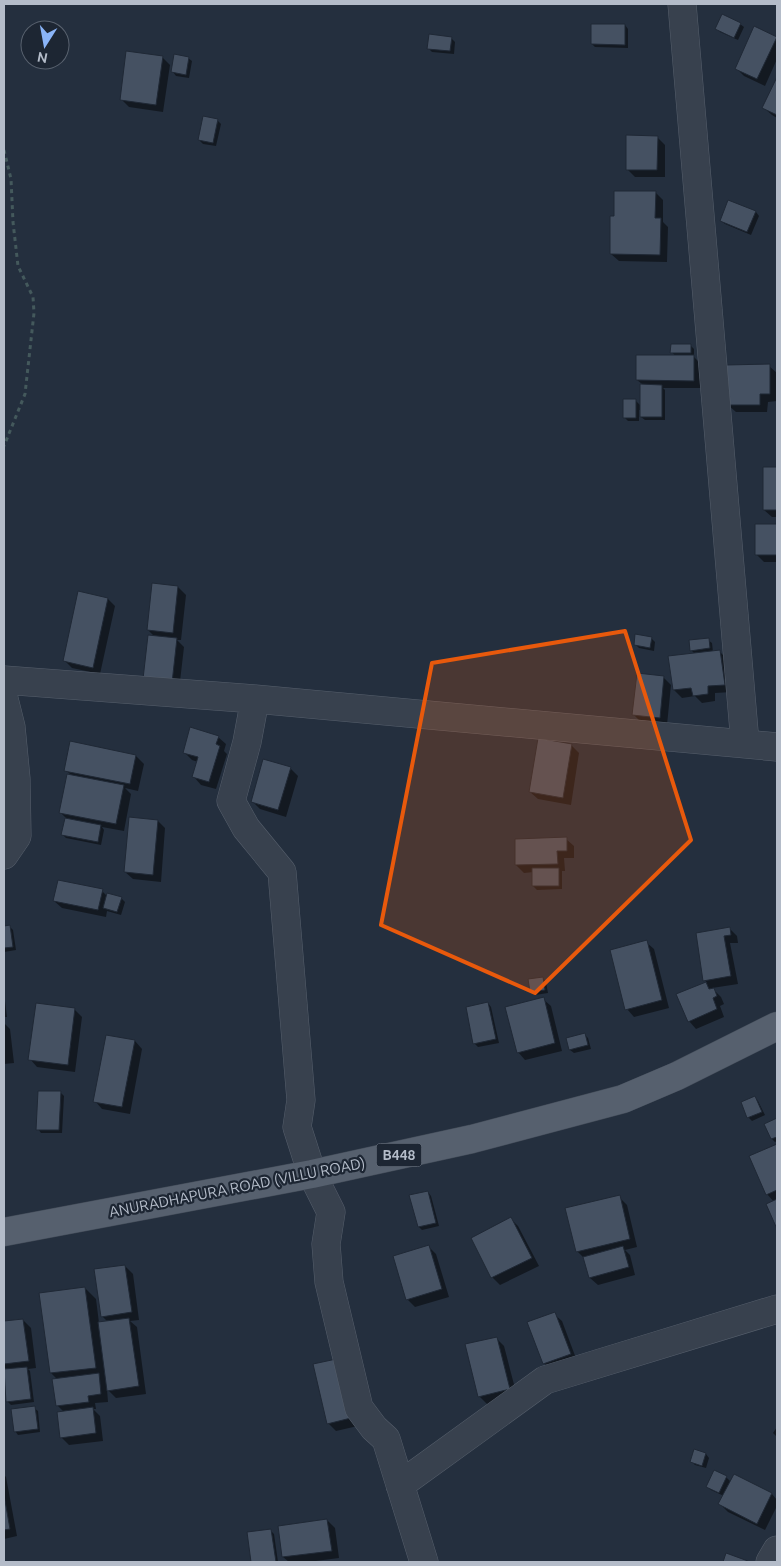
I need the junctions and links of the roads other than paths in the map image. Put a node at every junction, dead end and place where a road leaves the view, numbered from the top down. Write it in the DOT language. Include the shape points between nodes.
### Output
graph roads {
  1 [pos="682,4"];
  2 [pos="4,680"];
  3 [pos="4,699"];
  4 [pos="255,699"];
  5 [pos="745,743"];
  6 [pos="777,747"];
  7 [pos="4,855"];
  8 [pos="777,1026"];
  9 [pos="312,1174"];
  10 [pos="4,1232"];
  11 [pos="777,1309"];
  12 [pos="400,1485"];
  13 [pos="777,1550"];
  14 [pos="424,1562"];
  15 [pos="770,1562"];
  1 -- 5 [label="street"];
  2 -- 4 [label="street"];
  3 -- 7 [label="street" via="11,728 16,779 17,836"];
  4 -- 5 [label="street"];
  4 -- 9 [label="street" via="231,800 246,828 282,872 302,1100 297,1127"];
  5 -- 6 [label="street"];
  8 -- 9 [label="main road, ANURADHAPURA ROAD (VILLU ROAD) / B448" via="624,1099 472,1140"];
  9 -- 10 [label="main road, ANURADHAPURA ROAD (VILLU ROAD) / B448"];
  9 -- 12 [label="street" via="331,1212 326,1244 329,1282 359,1408 386,1439"];
  11 -- 12 [label="street" via="545,1380"];
  12 -- 14 [label="street"];
  13 -- 15 [label="street"];
}
